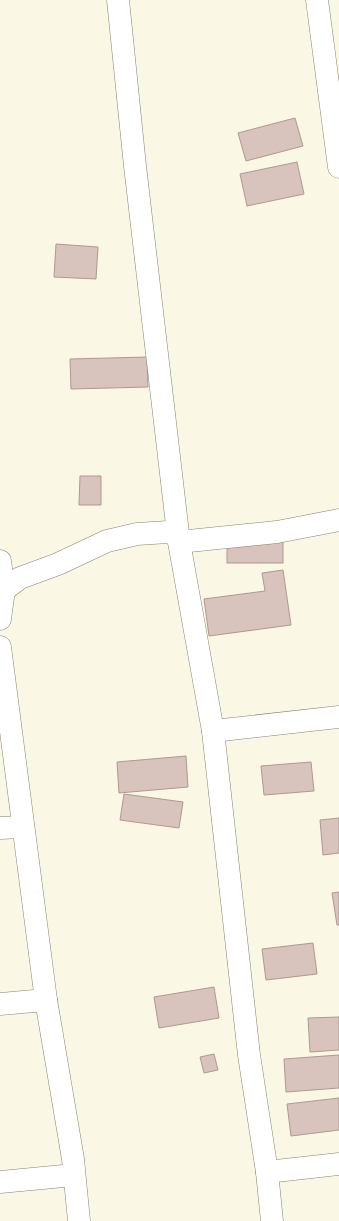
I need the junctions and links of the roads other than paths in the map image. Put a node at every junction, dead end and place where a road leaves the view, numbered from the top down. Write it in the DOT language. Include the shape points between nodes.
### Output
graph roads {
  1 [pos="118,0"];
  2 [pos="317,0"];
  3 [pos="339,167"];
  4 [pos="339,520"];
  5 [pos="179,542"];
  6 [pos="0,561"];
  7 [pos="4,590"];
  8 [pos="0,619"];
  9 [pos="0,647"];
  10 [pos="339,717"];
  11 [pos="213,731"];
  12 [pos="23,827"];
  13 [pos="0,828"];
  14 [pos="46,1000"];
  15 [pos="0,1004"];
  16 [pos="339,1164"];
  17 [pos="267,1172"];
  18 [pos="74,1175"];
  19 [pos="0,1182"];
  20 [pos="79,1221"];
  21 [pos="272,1221"];
  1 -- 5 [label="street"];
  2 -- 3 [label="street"];
  4 -- 5 [label="street" via="278,532"];
  5 -- 7 [label="street" via="178,536 168,532 137,534 107,541 20,578"];
  5 -- 11 [label="street"];
  6 -- 7 [label="street"];
  7 -- 8 [label="street"];
  9 -- 12 [label="street"];
  10 -- 11 [label="street"];
  11 -- 17 [label="street" via="249,1055"];
  12 -- 13 [label="street"];
  12 -- 14 [label="street"];
  14 -- 15 [label="street"];
  14 -- 18 [label="street"];
  16 -- 17 [label="street"];
  17 -- 21 [label="street"];
  18 -- 19 [label="street"];
  18 -- 20 [label="street"];
}
